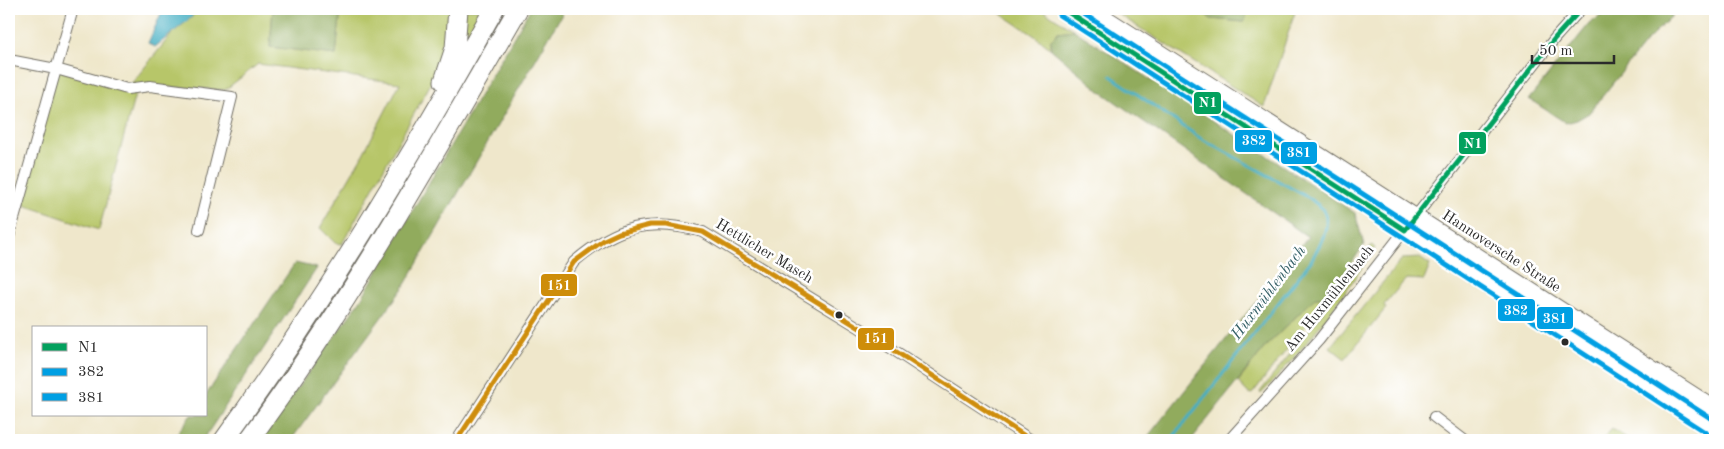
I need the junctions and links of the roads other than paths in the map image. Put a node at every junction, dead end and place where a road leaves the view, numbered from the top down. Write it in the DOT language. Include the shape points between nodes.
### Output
graph roads {
  1 [pos="73,9"];
  2 [pos="458,9"];
  3 [pos="494,9"];
  4 [pos="518,9"];
  5 [pos="1062,9"];
  6 [pos="1093,9"];
  7 [pos="1581,9"];
  8 [pos="9,60"];
  9 [pos="56,69"];
  10 [pos="421,139"];
  11 [pos="1417,216"];
  12 [pos="199,230"];
  13 [pos="1405,230"];
  14 [pos="9,237"];
  15 [pos="1715,408"];
  16 [pos="1434,417"];
  17 [pos="1715,430"];
  18 [pos="224,440"];
  19 [pos="249,440"];
  20 [pos="457,440"];
  21 [pos="1031,440"];
  22 [pos="1228,440"];
  23 [pos="1464,440"];
  1 -- 9 [label="street"];
  2 -- 10 [label="highway" via="455,48"];
  3 -- 10 [label="highway"];
  4 -- 19 [label="highway" via="366,268"];
  5 -- 13 [label="main road"];
  6 -- 11 [label="main road, Hannoversche Straße"];
  7 -- 11 [label="street, Am Huxmühlenbach"];
  8 -- 9 [label="street"];
  9 -- 12 [label="street" via="127,89 150,86 232,97"];
  9 -- 14 [label="street"];
  10 -- 18 [label="highway" via="349,257"];
  11 -- 13 [label="street, Am Huxmühlenbach"];
  11 -- 15 [label="main road, Hannoversche Straße"];
  13 -- 17 [label="main road"];
  13 -- 22 [label="street, Am Huxmühlenbach" via="1319,340"];
  16 -- 23 [label="street"];
  20 -- 21 [label="street, Hettlicher Masch" via="574,262 595,244 615,233 654,225 703,232 860,328"];
}
